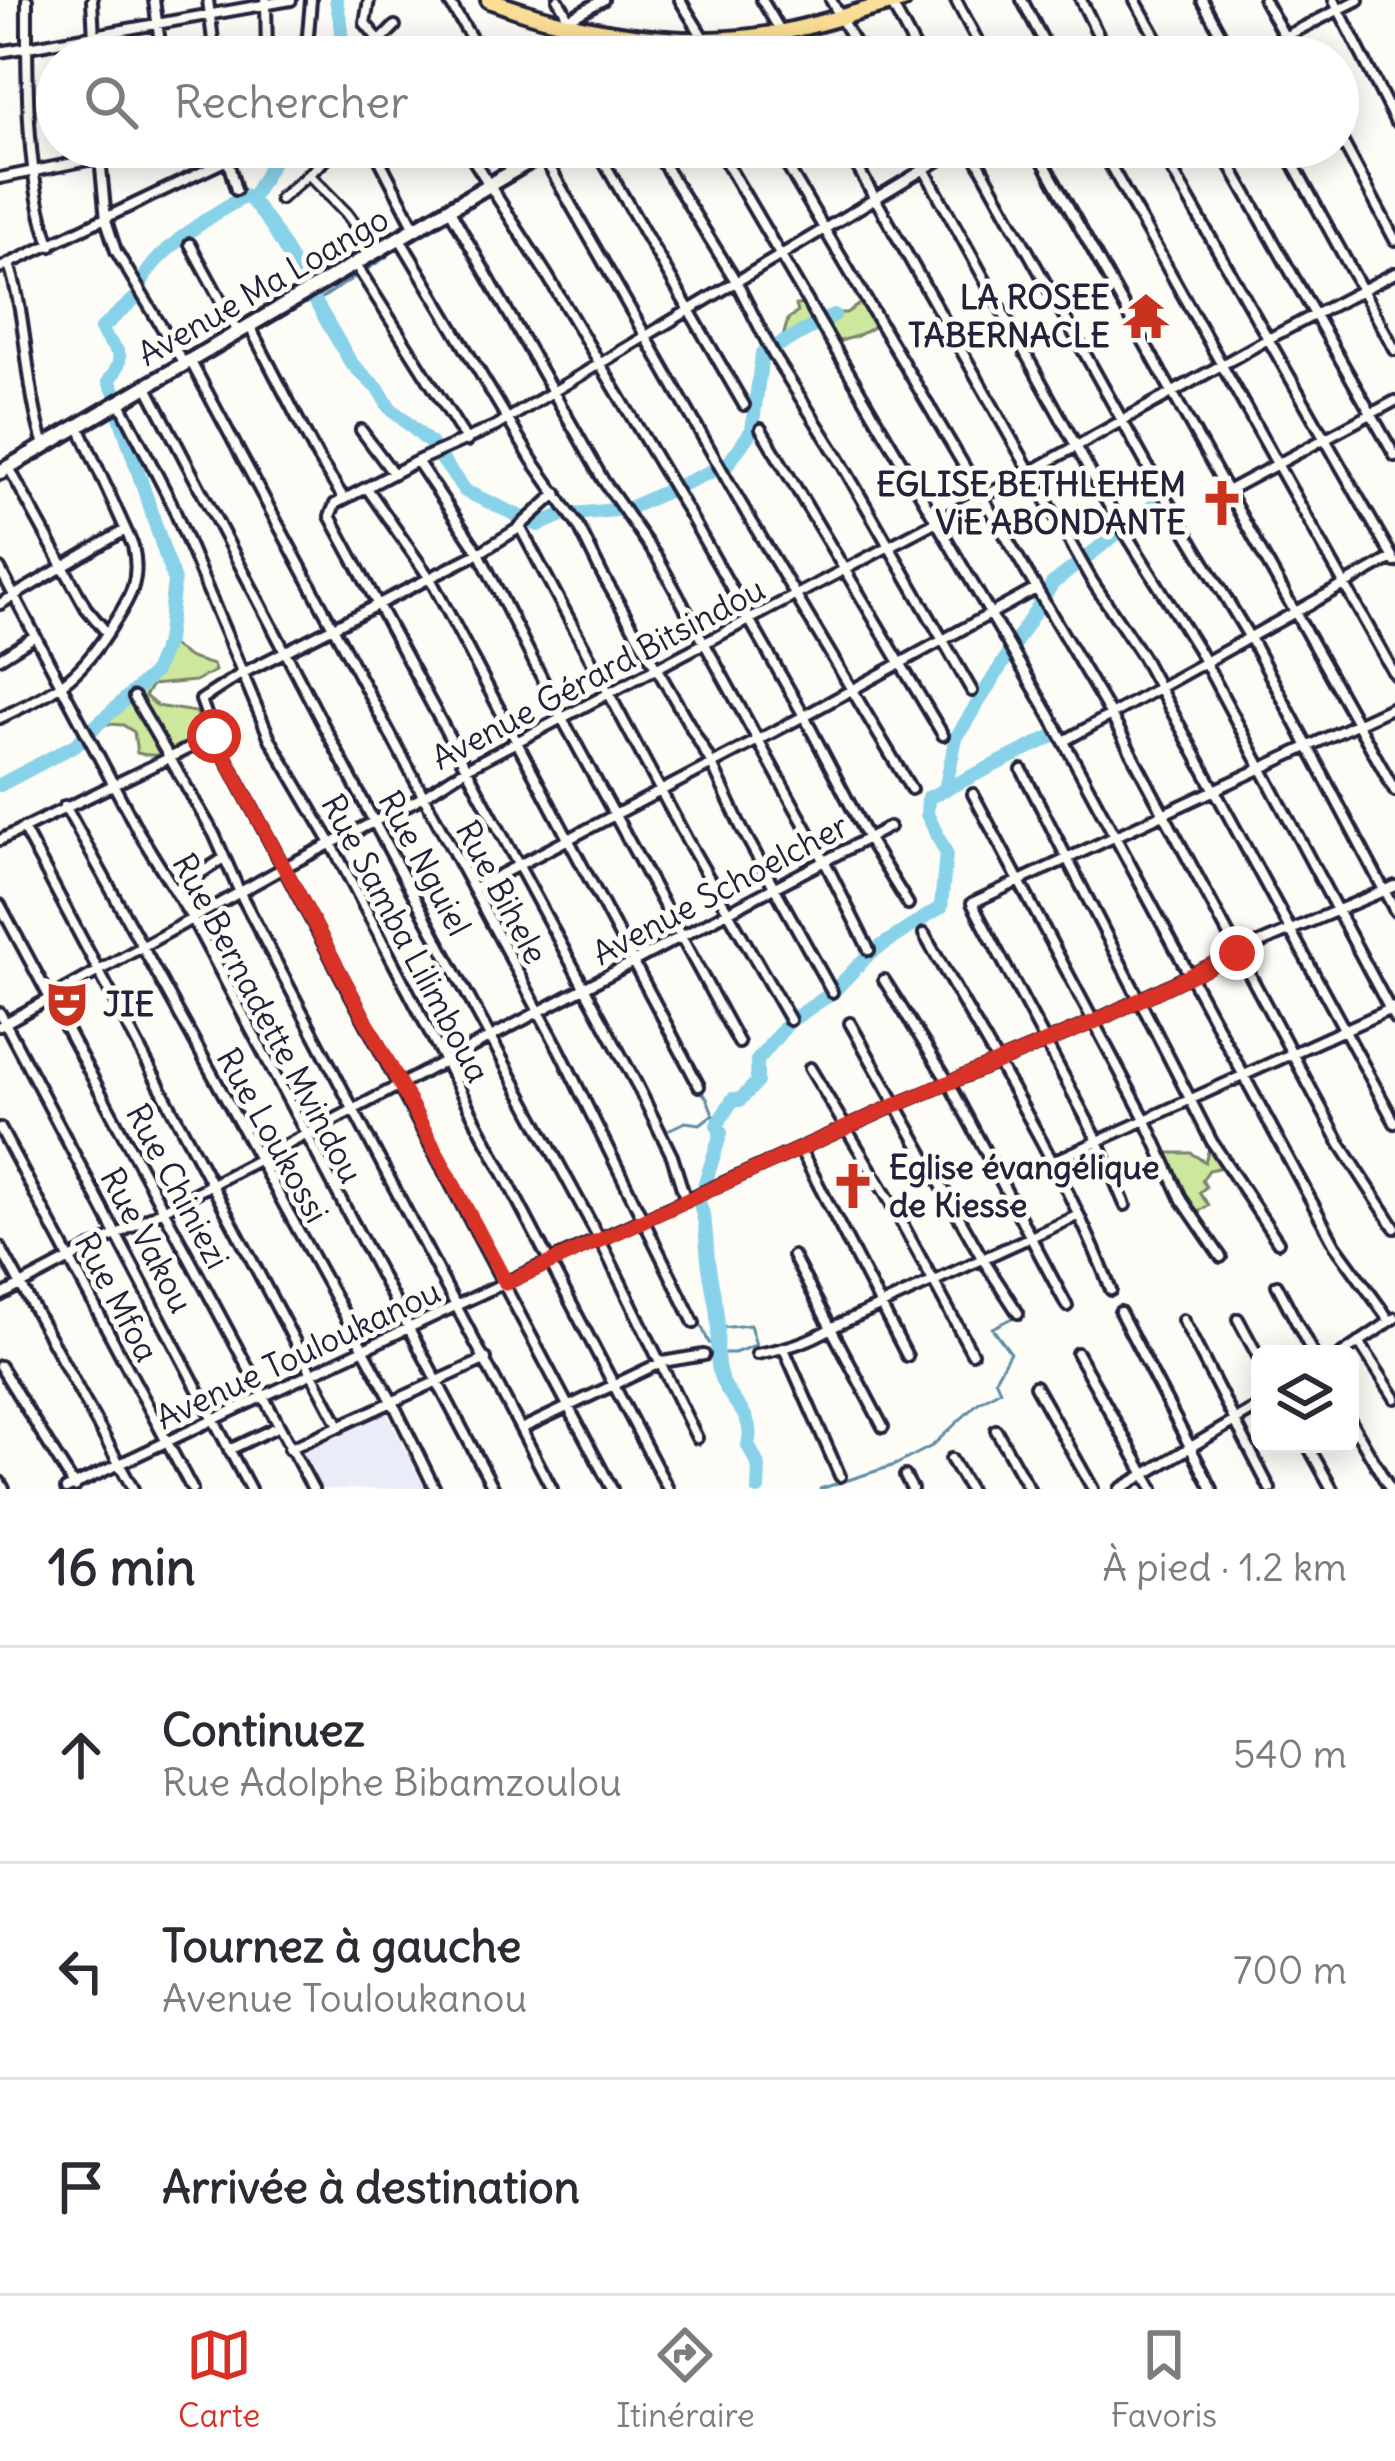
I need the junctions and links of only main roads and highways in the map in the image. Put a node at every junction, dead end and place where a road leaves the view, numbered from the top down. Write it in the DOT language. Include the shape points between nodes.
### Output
graph roads {
  1 [pos="489,0"];
  2 [pos="894,1"];
  3 [pos="680,36"];
  4 [pos="768,36"];
  5 [pos="516,168"];
  6 [pos="4,469"];
  1 -- 3 [label="highway" via="570,22"];
  2 -- 4 [label="highway"];
  5 -- 6 [label="main road, Avenue Ma Loango"];
}
